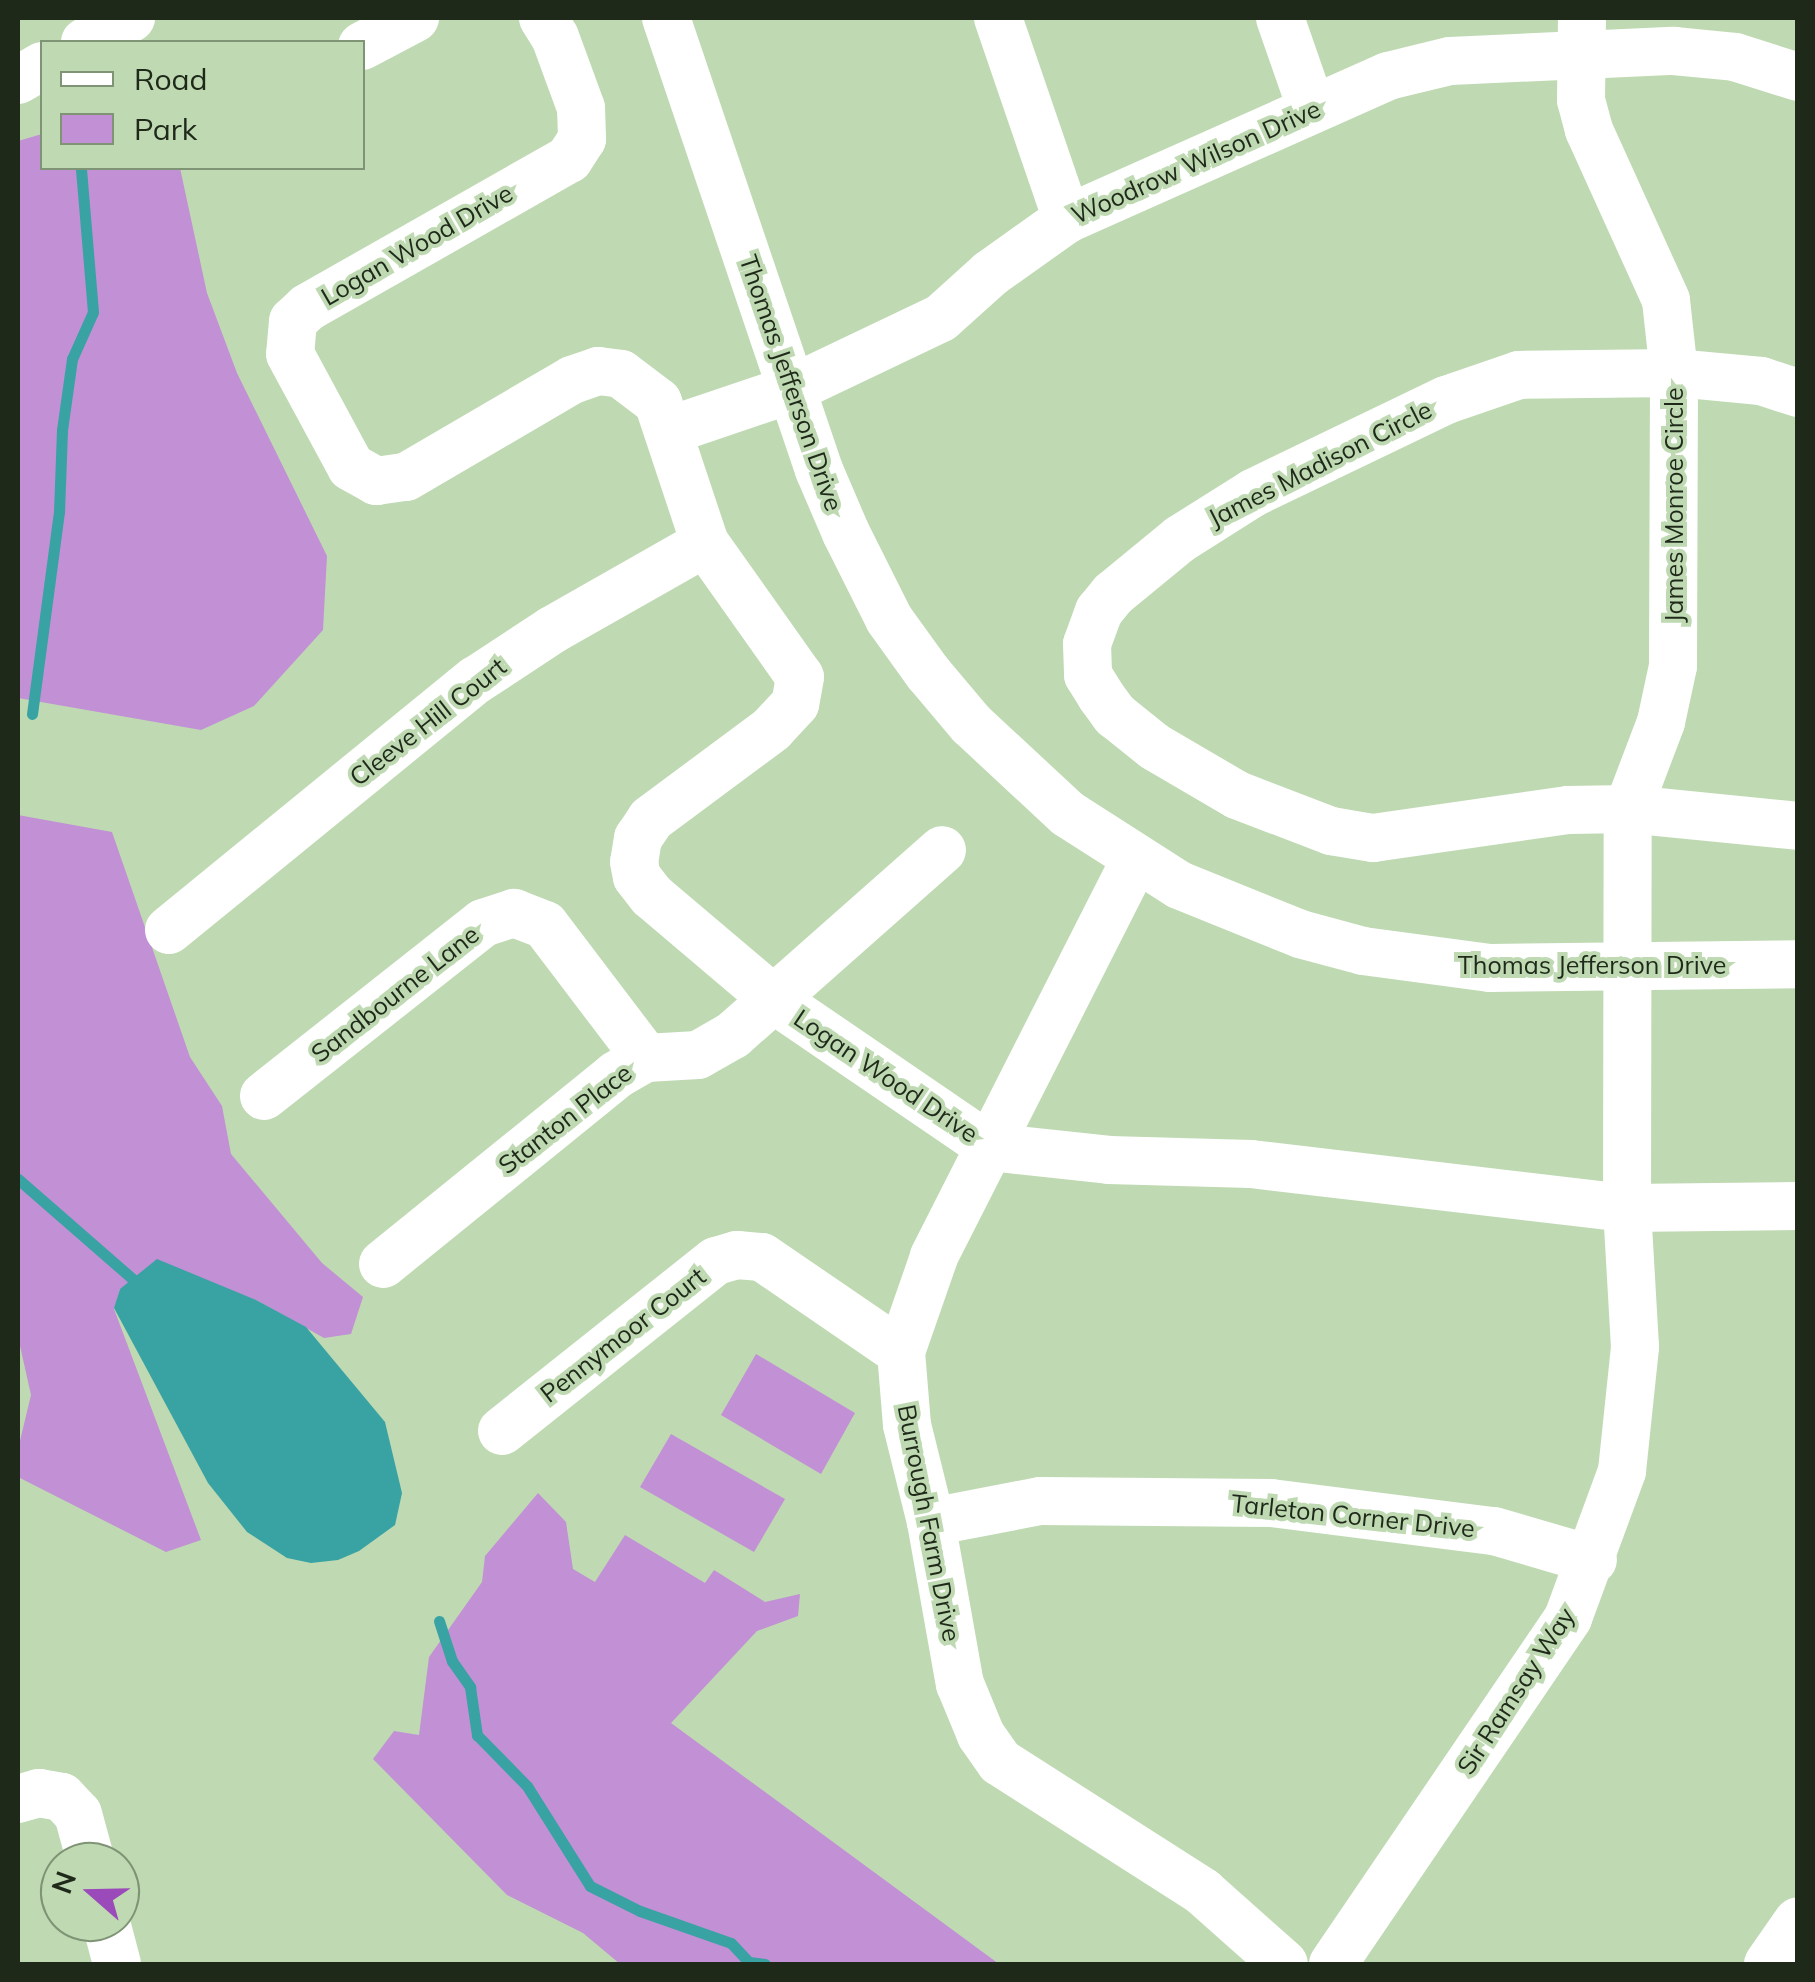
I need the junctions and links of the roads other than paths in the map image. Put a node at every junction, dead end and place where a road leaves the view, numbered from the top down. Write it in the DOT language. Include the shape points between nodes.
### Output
graph roads {
  1 [pos="131,18"];
  2 [pos="414,18"];
  3 [pos="543,18"];
  4 [pos="666,18"];
  5 [pos="998,18"];
  6 [pos="1280,18"];
  7 [pos="1582,36"];
  8 [pos="89,40"];
  9 [pos="365,44"];
  10 [pos="40,67"];
  11 [pos="1798,77"];
  12 [pos="18,80"];
  13 [pos="1312,110"];
  14 [pos="1067,219"];
  15 [pos="1674,373"];
  16 [pos="792,389"];
  17 [pos="1798,393"];
  18 [pos="671,430"];
  19 [pos="706,543"];
  20 [pos="1628,809"];
  21 [pos="1798,826"];
  22 [pos="942,850"];
  23 [pos="1136,858"];
  24 [pos="170,930"];
  25 [pos="1798,964"];
  26 [pos="1625,968"];
  27 [pos="776,1000"];
  28 [pos="646,1058"];
  29 [pos="264,1096"];
  30 [pos="990,1147"];
  31 [pos="1798,1206"];
  32 [pos="1628,1208"];
  33 [pos="383,1264"];
  34 [pos="901,1352"];
  35 [pos="502,1431"];
  36 [pos="931,1522"];
  37 [pos="1592,1560"];
  38 [pos="18,1799"];
  39 [pos="86,1842"];
  40 [pos="1798,1921"];
  41 [pos="1284,1964"];
  42 [pos="1333,1964"];
  43 [pos="1768,1964"];
  1 -- 8 [label="street"];
  2 -- 9 [label="street"];
  3 -- 18 [label="street, Logan Wood Drive" via="581,108 582,139 568,158 308,308 293,321 290,354 352,467 376,481 406,478 598,371 641,385"];
  4 -- 16 [label="street, Thomas Jefferson Drive"];
  5 -- 14 [label="street"];
  6 -- 13 [label="street"];
  7 -- 11 [label="street" via="1735,57"];
  7 -- 13 [label="street, Woodrow Wilson Drive" via="1388,76"];
  7 -- 15 [label="street, James Monroe Circle" via="1581,100 1589,130 1666,300"];
  10 -- 12 [label="street"];
  13 -- 14 [label="street, Woodrow Wilson Drive"];
  14 -- 16 [label="street, Woodrow Wilson Drive" via="941,318"];
  15 -- 17 [label="street, James Madison Circle" via="1761,381"];
  15 -- 20 [label="street, James Monroe Circle" via="1673,666 1661,722"];
  15 -- 20 [label="street, James Madison Circle" via="1519,375 1446,400 1253,493 1180,539 1113,594 1087,644 1088,674 1101,696 1156,747 1237,794 1331,831 1373,838 1568,810"];
  16 -- 18 [label="street"];
  16 -- 23 [label="street, Thomas Jefferson Drive" via="829,500 889,619 1018,772"];
  18 -- 19 [label="street, Logan Wood Drive"];
  19 -- 24 [label="street, Cleeve Hill Court" via="476,680"];
  19 -- 27 [label="street, Logan Wood Drive" via="793,662 800,677 795,704 651,819 638,838 634,862 652,896"];
  20 -- 21 [label="street, James Madison Circle"];
  20 -- 26 [label="street, James Monroe Circle"];
  22 -- 27 [label="street, Stanton Place"];
  23 -- 26 [label="street, Thomas Jefferson Drive" via="1238,911 1363,951 1490,968"];
  23 -- 30 [label="street, Burrough Farm Drive"];
  25 -- 26 [label="street, Thomas Jefferson Drive"];
  26 -- 32 [label="street, Sir Ramsay Way"];
  27 -- 28 [label="street, Stanton Place" via="698,1055"];
  27 -- 30 [label="street, Logan Wood Drive"];
  28 -- 29 [label="street, Sandbourne Lane" via="544,925 514,913 484,923"];
  28 -- 33 [label="street, Stanton Place" via="616,1075"];
  30 -- 32 [label="street, Logan Wood Drive" via="1109,1160 1251,1164"];
  30 -- 34 [label="street, Burrough Farm Drive" via="934,1258"];
  31 -- 32 [label="street, Logan Wood Drive"];
  32 -- 37 [label="street, Sir Ramsay Way" via="1634,1365 1622,1471"];
  34 -- 35 [label="street, Pennymoor Court" via="762,1257 737,1255 716,1261"];
  34 -- 36 [label="street, Burrough Farm Drive" via="907,1425"];
  36 -- 37 [label="street, Tarleton Corner Drive" via="1040,1501 1270,1504 1494,1531"];
  36 -- 41 [label="street, Burrough Farm Drive" via="960,1684 1000,1762 1203,1892"];
  37 -- 42 [label="street, Sir Ramsay Way" via="1568,1618"];
  38 -- 39 [label="street" via="62,1797 78,1814"];
  40 -- 43 [label="street"];
}
